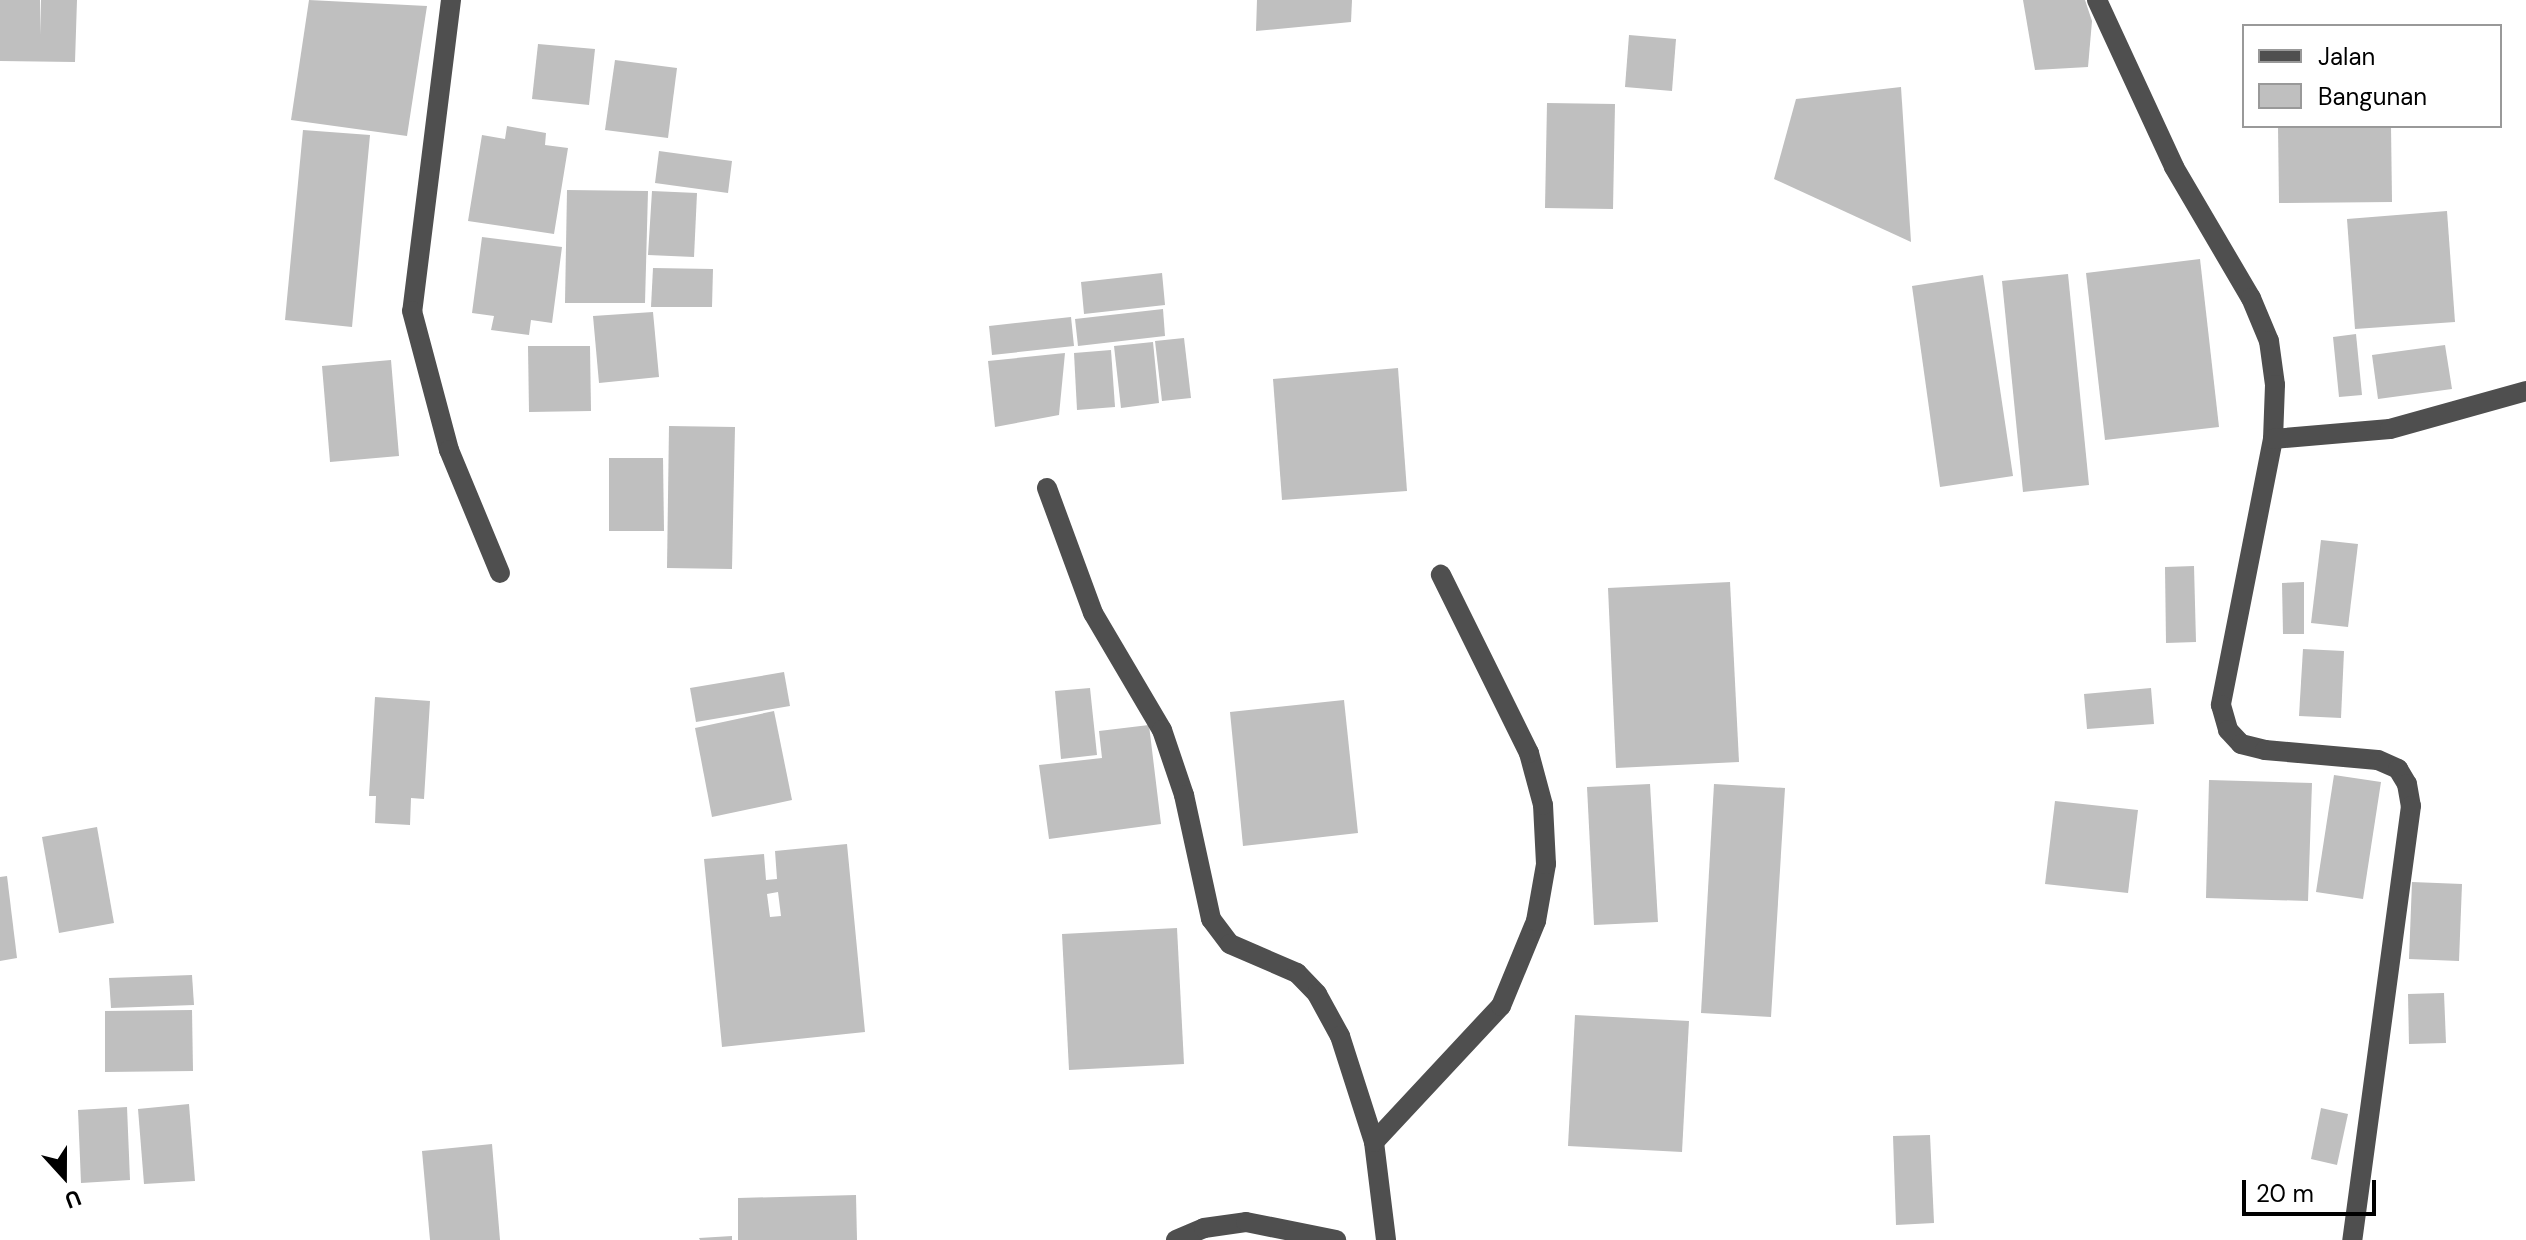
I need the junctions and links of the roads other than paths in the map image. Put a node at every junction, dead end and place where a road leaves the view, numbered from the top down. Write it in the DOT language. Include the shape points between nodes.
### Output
graph roads {
  1 [pos="451,0"];
  2 [pos="2097,0"];
  3 [pos="2526,391"];
  4 [pos="2273,439"];
  5 [pos="1047,488"];
  6 [pos="500,573"];
  7 [pos="1441,575"];
  8 [pos="1374,1142"];
  9 [pos="1176,1240"];
  10 [pos="1336,1240"];
  11 [pos="1386,1240"];
  12 [pos="2352,1240"];
  1 -- 6 [label="street" via="412,311 449,450"];
  2 -- 4 [label="street" via="2174,167 2251,298 2269,341 2275,385"];
  3 -- 4 [label="street" via="2390,429"];
  4 -- 12 [label="street" via="2221,705 2228,730 2241,744 2265,750 2378,760 2398,769 2411,806"];
  5 -- 8 [label="street" via="1093,613 1162,730 1184,795 1211,919 1230,944 1297,973 1317,994 1357,1077"];
  7 -- 8 [label="street" via="1529,753 1543,805 1546,864 1536,921 1501,1006"];
  8 -- 11 [label="street"];
  9 -- 10 [label="street" via="1204,1228 1246,1222"];
}
